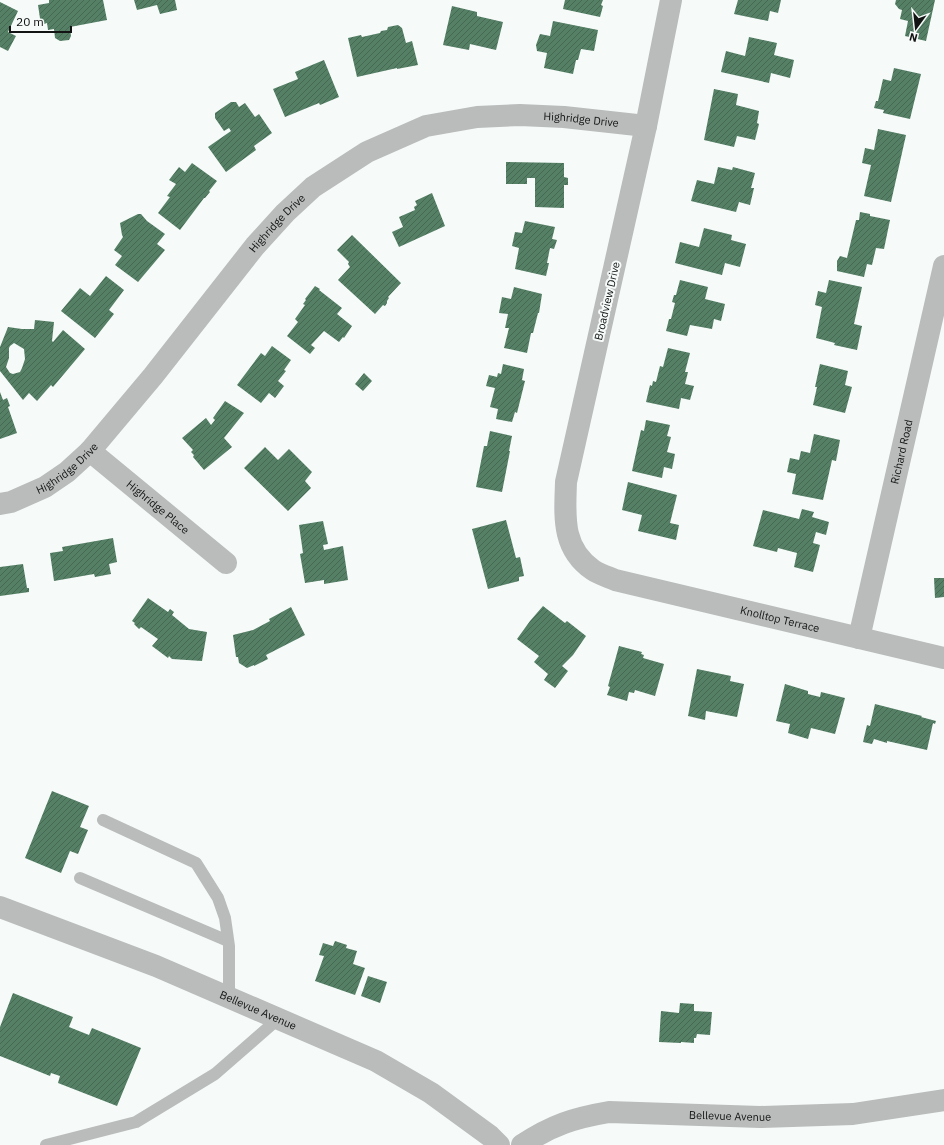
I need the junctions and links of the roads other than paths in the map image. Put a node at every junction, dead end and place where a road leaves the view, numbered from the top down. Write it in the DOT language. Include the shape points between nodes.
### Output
graph roads {
  1 [pos="671,0"];
  2 [pos="646,126"];
  3 [pos="944,266"];
  4 [pos="90,451"];
  5 [pos="0,504"];
  6 [pos="226,563"];
  7 [pos="615,580"];
  8 [pos="859,638"];
  9 [pos="944,658"];
  10 [pos="103,820"];
  11 [pos="80,878"];
  12 [pos="0,907"];
  13 [pos="228,941"];
  14 [pos="229,998"];
  15 [pos="278,1019"];
  16 [pos="944,1100"];
  17 [pos="46,1145"];
  18 [pos="499,1145"];
  19 [pos="522,1145"];
  1 -- 2 [label="street, Broadview Drive"];
  2 -- 4 [label="street, Highridge Drive" via="564,117 477,117 426,126 367,152 313,187 285,212"];
  2 -- 7 [label="street, Broadview Drive" via="566,482 567,536 578,557 593,570"];
  3 -- 8 [label="street, Richard Road"];
  4 -- 5 [label="street, Highridge Drive" via="45,488 12,502"];
  4 -- 6 [label="street, Highridge Place"];
  7 -- 8 [label="street, Knolltop Terrace"];
  8 -- 9 [label="street, Knolltop Terrace"];
  10 -- 13 [label="lane" via="196,863 218,898 225,918"];
  11 -- 13 [label="lane"];
  12 -- 14 [label="street, Bellevue Avenue" via="156,966"];
  13 -- 14 [label="lane"];
  14 -- 15 [label="street, Bellevue Avenue"];
  15 -- 17 [label="lane" via="215,1074 136,1122"];
  15 -- 18 [label="street, Bellevue Avenue" via="376,1061 431,1093"];
  16 -- 19 [label="street, Bellevue Avenue" via="853,1114 760,1117 609,1112 561,1123"];
}
